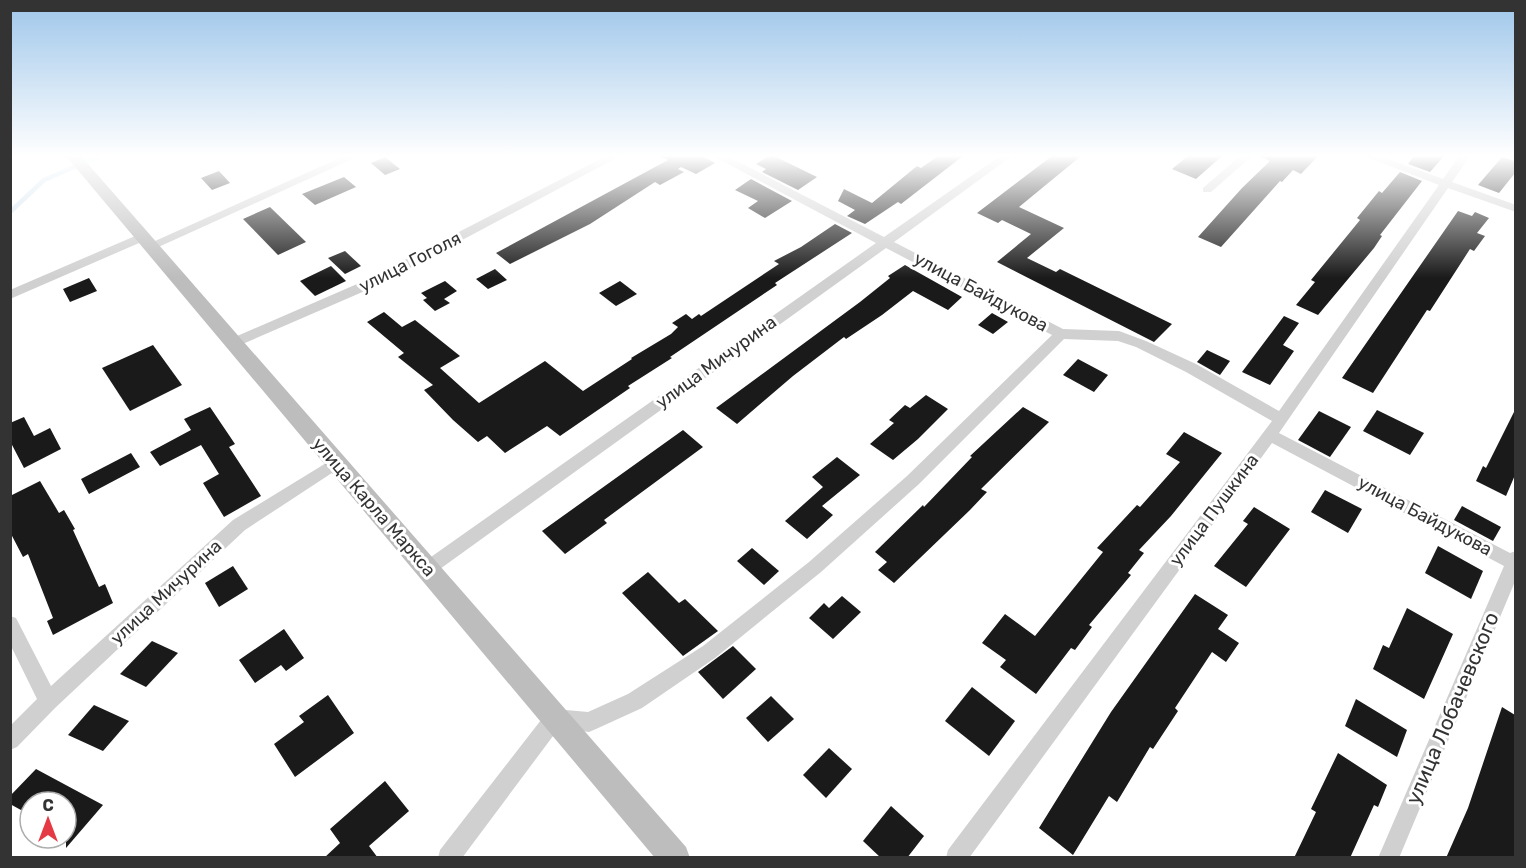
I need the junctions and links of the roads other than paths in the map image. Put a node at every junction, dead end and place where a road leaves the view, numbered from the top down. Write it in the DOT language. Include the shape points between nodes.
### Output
graph roads {
  1 [pos="107,197"];
  2 [pos="256,197"];
  3 [pos="537,197"];
  4 [pos="798,197"];
  5 [pos="949,197"];
  6 [pos="1436,197"];
  7 [pos="1481,197"];
  8 [pos="1515,209"];
  9 [pos="885,241"];
  10 [pos="146,242"];
  11 [pos="10,295"];
  12 [pos="1062,334"];
  13 [pos="233,343"];
  14 [pos="1281,419"];
  15 [pos="1270,435"];
  16 [pos="336,463"];
  17 [pos="1515,561"];
  18 [pos="427,569"];
  19 [pos="10,624"];
  20 [pos="48,701"];
  21 [pos="555,718"];
  22 [pos="10,740"];
  23 [pos="448,858"];
  24 [pos="675,858"];
  25 [pos="956,858"];
  26 [pos="1388,858"];
  1 -- 10 [label="main road, улица Карла Маркса"];
  2 -- 10 [label="street"];
  3 -- 13 [label="street, улица Гоголя" via="369,284"];
  4 -- 9 [label="street, улица Байдукова"];
  5 -- 9 [label="street, улица Мичурина"];
  6 -- 14 [label="street, улица Пушкина"];
  7 -- 8 [label="street"];
  9 -- 12 [label="street, улица Байдукова"];
  9 -- 18 [label="street, улица Мичурина"];
  10 -- 11 [label="street"];
  10 -- 13 [label="main road, улица Карла Маркса"];
  12 -- 14 [label="street, улица Байдукова" via="1119,336 1141,344"];
  12 -- 21 [label="street" via="913,480 815,567 709,652 635,701 589,722"];
  13 -- 16 [label="main road, улица Карла Маркса"];
  14 -- 15 [label="street, улица Пушкина"];
  15 -- 17 [label="street, улица Байдукова"];
  15 -- 25 [label="street, улица Пушкина"];
  16 -- 18 [label="main road, улица Карла Маркса"];
  16 -- 20 [label="street, улица Мичурина" via="239,525"];
  17 -- 26 [label="street, улица Лобачевского"];
  18 -- 21 [label="main road, улица Карла Маркса"];
  19 -- 20 [label="street"];
  20 -- 22 [label="street, улица Мичурина"];
  21 -- 23 [label="street"];
  21 -- 24 [label="main road, улица Карла Маркса"];
}
